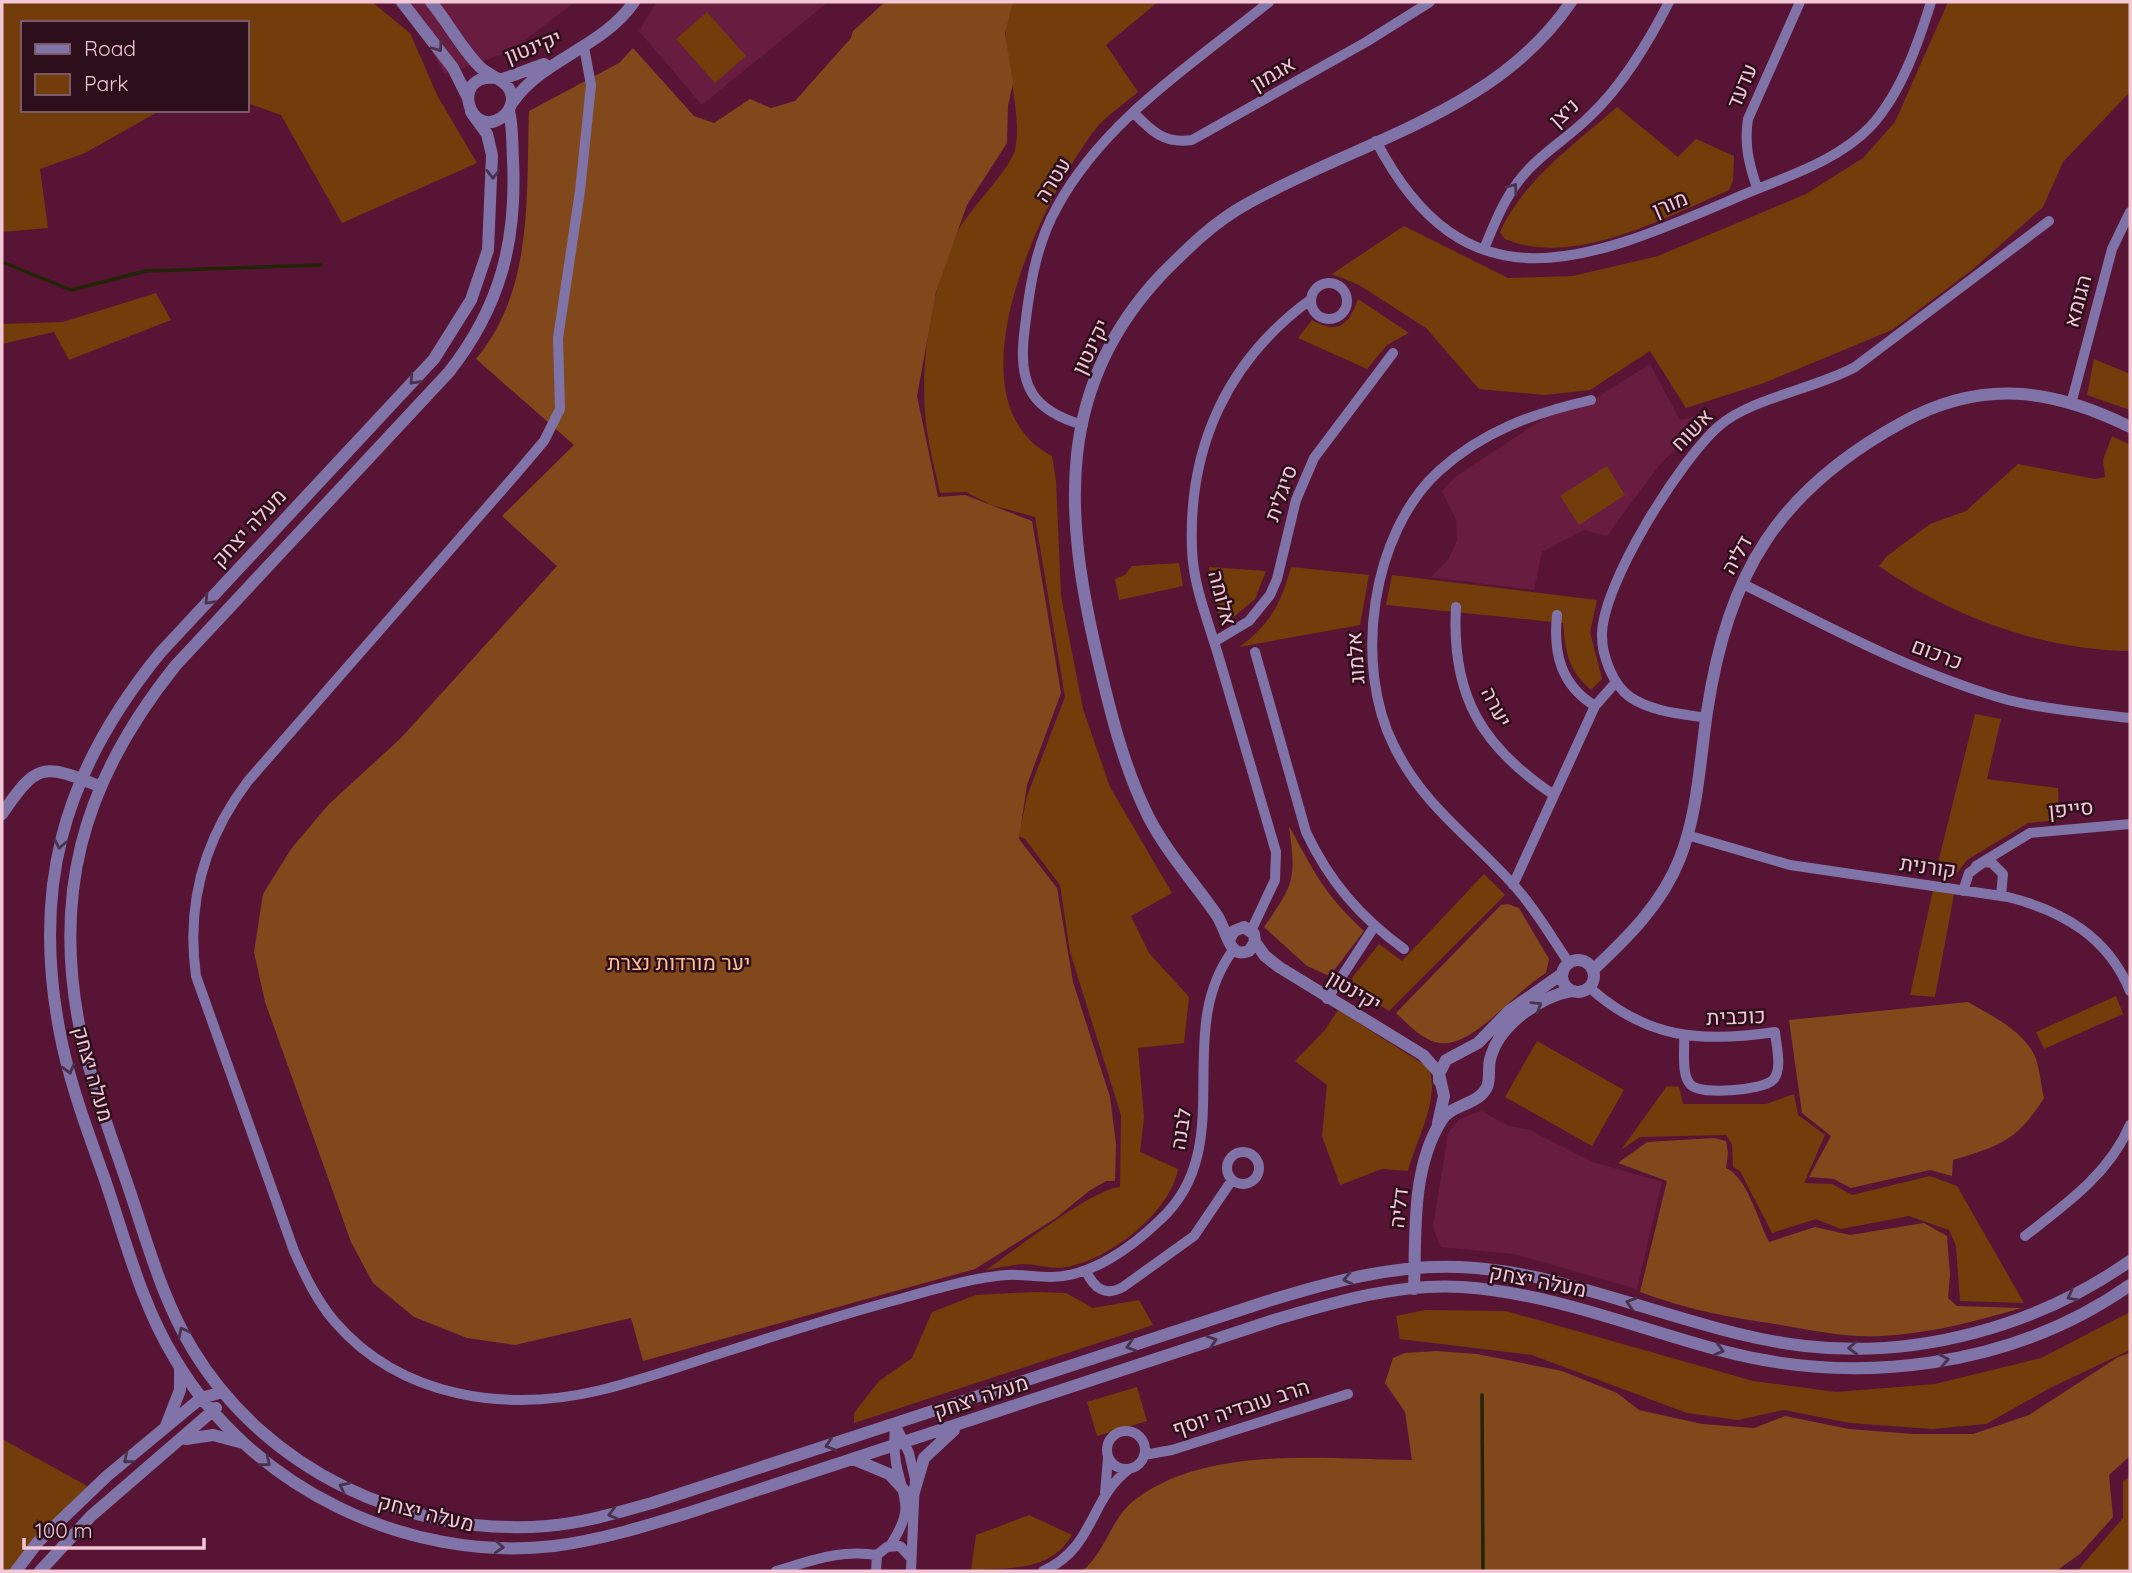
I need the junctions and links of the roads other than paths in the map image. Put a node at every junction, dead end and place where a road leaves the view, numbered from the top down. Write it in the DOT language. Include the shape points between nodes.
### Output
graph roads {
  1 [pos="402,2"];
  2 [pos="431,2"];
  3 [pos="634,2"];
  4 [pos="1269,2"];
  5 [pos="1430,2"];
  6 [pos="1571,2"];
  7 [pos="1669,2"];
  8 [pos="1800,2"];
  9 [pos="1931,2"];
  10 [pos="582,48"];
  11 [pos="497,79"];
  12 [pos="468,98"];
  13 [pos="510,107"];
  14 [pos="471,112"];
  15 [pos="1134,113"];
  16 [pos="1376,141"];
  17 [pos="1757,188"];
  18 [pos="2130,212"];
  19 [pos="2049,221"];
  20 [pos="1484,249"];
  21 [pos="1310,300"];
  22 [pos="1393,353"];
  23 [pos="1591,400"];
  24 [pos="2071,404"];
  25 [pos="1083,425"];
  26 [pos="2130,427"];
  27 [pos="1743,584"];
  28 [pos="1457,607"];
  29 [pos="1557,615"];
  30 [pos="1214,642"];
  31 [pos="1255,652"];
  32 [pos="1616,682"];
  33 [pos="1595,706"];
  34 [pos="1707,718"];
  35 [pos="2130,718"];
  36 [pos="80,779"];
  37 [pos="99,786"];
  38 [pos="1555,796"];
  39 [pos="2,814"];
  40 [pos="2130,824"];
  41 [pos="1687,835"];
  42 [pos="2016,840"];
  43 [pos="1976,866"];
  44 [pos="2003,874"];
  45 [pos="1513,885"];
  46 [pos="1963,891"];
  47 [pos="2001,896"];
  48 [pos="1374,927"];
  49 [pos="1242,940"];
  50 [pos="1404,949"];
  51 [pos="1565,969"];
  52 [pos="1593,970"];
  53 [pos="1590,988"];
  54 [pos="1571,991"];
  55 [pos="2130,991"];
  56 [pos="1327,999"];
  57 [pos="1684,1035"];
  58 [pos="1410,1046"];
  59 [pos="1456,1054"];
  60 [pos="1489,1072"];
  61 [pos="1440,1085"];
  62 [pos="1468,1102"];
  63 [pos="2130,1125"];
  64 [pos="1436,1133"];
  65 [pos="1232,1180"];
  66 [pos="2025,1236"];
  67 [pos="2130,1261"];
  68 [pos="1415,1268"];
  69 [pos="1086,1271"];
  70 [pos="2130,1285"];
  71 [pos="1415,1289"];
  72 [pos="180,1367"];
  73 [pos="223,1392"];
  74 [pos="1348,1394"];
  75 [pos="201,1398"];
  76 [pos="214,1413"];
  77 [pos="961,1423"];
  78 [pos="894,1424"];
  79 [pos="164,1429"];
  80 [pos="181,1440"];
  81 [pos="243,1443"];
  82 [pos="900,1444"];
  83 [pos="1144,1454"];
  84 [pos="1108,1458"];
  85 [pos="853,1459"];
  86 [pos="1129,1469"];
  87 [pos="909,1491"];
  88 [pos="1105,1496"];
  89 [pos="890,1546"];
  90 [pos="877,1555"];
  91 [pos="911,1558"];
  92 [pos="16,1571"];
  93 [pos="40,1571"];
  94 [pos="776,1571"];
  95 [pos="876,1571"];
  96 [pos="913,1571"];
  97 [pos="1044,1571"];
  1 -- 12 [label="street, one-way" via="446,58"];
  2 -- 11 [label="street" via="481,69"];
  3 -- 10 [label="street, יקינטון" via="615,24"];
  4 -- 15 [label="street, עטרה"];
  5 -- 15 [label="street, אגמון" via="1192,140 1164,139"];
  6 -- 16 [label="street, יקינטון" via="1534,47 1488,85"];
  20 -- 7 [label="street, ניצן, one-way" via="1512,188 1617,85"];
  8 -- 17 [label="street, עדעד" via="1748,119 1744,139"];
  9 -- 17 [label="street, מורן" via="1903,76 1872,124 1841,151"];
  10 -- 11 [label="street, יקינטון"];
  10 -- 13 [label="street, יקינטון" via="529,81"];
  10 -- 69 [label="street, לבנה" via="591,85 558,338 560,409 544,441 248,780 218,826 197,889 192,946 197,976 294,1251 334,1321 375,1360 419,1382 503,1402 599,1391 956,1284 1008,1275 1051,1277"];
  11 -- 12 [label="street" via="487,77 474,84"];
  11 -- 13 [label="street" via="508,86"];
  12 -- 14 [label="street"];
  13 -- 14 [label="street" via="491,122"];
  13 -- 37 [label="street, מעלה יצחק" via="514,175 508,253 496,291 471,342 449,372 176,665 130,727"];
  14 -- 36 [label="street, מעלה יצחק, one-way" via="491,144 492,214 484,267 463,316 434,359 160,652 113,716"];
  15 -- 25 [label="street, עטרה" via="1094,152 1056,208 1029,289 1023,343 1032,394 1056,417"];
  16 -- 20 [label="street, מורן" via="1410,198 1445,229"];
  16 -- 25 [label="street, יקינטון" via="1242,206 1179,257 1150,287 1111,342"];
  17 -- 20 [label="street, מורן" via="1658,230 1572,257 1513,257"];
  18 -- 24 [label="street, הגומא" via="2112,248"];
  19 -- 32 [label="street, אשוח" via="1855,367 1736,414 1702,443 1654,510 1608,610 1602,637"];
  21 -- 30 [label="street, אלומה" via="1249,356 1230,384 1209,432 1196,494 1192,551"];
  22 -- 30 [label="street, סיגלית" via="1314,458 1296,500 1270,596 1249,621"];
  23 -- 45 [label="street, אלמוג" via="1502,428 1438,471 1419,494 1385,558 1372,621 1376,685 1393,745 1430,802"];
  24 -- 26 [label="street, דליה"];
  24 -- 27 [label="street, דליה" via="2034,395 1980,394 1927,408 1833,466 1800,496"];
  25 -- 49 [label="street, יקינטון" via="1073,495 1078,562 1120,746 1133,785 1165,846 1216,914"];
  27 -- 34 [label="street, דליה" via="1718,648"];
  27 -- 35 [label="street, כרכום" via="1908,665 1957,683 2050,708"];
  28 -- 38 [label="street, יערה" via="1462,682 1485,734 1522,774"];
  29 -- 33 [label="street" via="1556,651 1561,670 1571,687"];
  30 -- 49 [label="street, אלומה" via="1276,852 1275,880 1268,901"];
  31 -- 48 [label="street" via="1306,832 1337,886"];
  32 -- 33 [label="street"];
  32 -- 34 [label="street" via="1629,697 1646,706"];
  33 -- 38 [label="street"];
  34 -- 41 [label="street, דליה"];
  36 -- 37 [label="street"];
  36 -- 39 [label="street" via="54,770 35,773"];
  36 -- 72 [label="street, מעלה יצחק, one-way" via="62,832 52,883 55,1004 77,1098 132,1258 149,1307"];
  73 -- 37 [label="street, מעלה יצחק, one-way" via="193,1350 168,1300 84,1047 73,979 71,908 82,837"];
  38 -- 45 [label="street"];
  40 -- 42 [label="street, סייפן" via="2046,831"];
  41 -- 46 [label="street, קורנית" via="1790,865"];
  41 -- 52 [label="street, דליה" via="1680,859 1645,918"];
  42 -- 43 [label="street, סייפן"];
  42 -- 44 [label="street" via="2005,851"];
  43 -- 44 [label="street" via="1992,863"];
  43 -- 46 [label="street, סייפן"];
  44 -- 47 [label="street"];
  45 -- 51 [label="street, אלמוג" via="1535,911"];
  46 -- 47 [label="street, קורנית"];
  47 -- 55 [label="street, קורנית" via="2039,905 2086,931"];
  48 -- 50 [label="street"];
  48 -- 56 [label="street"];
  49 -- 56 [label="street, יקינטון"];
  49 -- 69 [label="street, לבנה" via="1217,972 1208,1001 1204,1116 1191,1177 1160,1221"];
  51 -- 52 [label="street" via="1580,960"];
  51 -- 54 [label="street" via="1563,984"];
  51 -- 59 [label="street" via="1509,1012 1478,1043"];
  52 -- 53 [label="street"];
  53 -- 54 [label="street" via="1581,993"];
  53 -- 57 [label="street, כוכבית" via="1625,1015"];
  60 -- 54 [label="street, one-way" via="1492,1051 1510,1025 1553,996"];
  56 -- 58 [label="street, יקינטון"];
  57 -- 57 [label="street, כוכבית" via="1686,1075 1696,1089 1760,1086 1776,1075 1775,1032 1736,1038"];
  58 -- 59 [label="street, יקינטון" via="1446,1056"];
  58 -- 61 [label="street, יקינטון" via="1432,1065"];
  59 -- 60 [label="street" via="1475,1055"];
  59 -- 61 [label="street" via="1441,1066"];
  60 -- 62 [label="street" via="1485,1090"];
  61 -- 62 [label="street" via="1452,1100"];
  61 -- 64 [label="street, דליה" via="1444,1096"];
  62 -- 64 [label="street, דליה" via="1446,1114"];
  63 -- 66 [label="street" via="2109,1163"];
  64 -- 68 [label="street, דליה" via="1419,1194"];
  65 -- 69 [label="street" via="1194,1236 1123,1287 1102,1291 1091,1283"];
  67 -- 68 [label="street, מעלה יצחק, one-way" via="2043,1310 1977,1332 1927,1342 1846,1348 1747,1336 1537,1276 1460,1267"];
  68 -- 71 [label="street, דליה"];
  68 -- 78 [label="street, מעלה יצחק, one-way" via="1311,1288"];
  71 -- 70 [label="street, מעלה יצחק, one-way" via="1459,1287 1533,1296 1742,1356 1846,1369 1982,1352 2051,1329"];
  77 -- 71 [label="street, מעלה יצחק, one-way" via="1316,1307"];
  72 -- 75 [label="street, מעלה יצחק"];
  72 -- 79 [label="street" via="180,1390"];
  73 -- 75 [label="street"];
  73 -- 76 [label="street"];
  78 -- 73 [label="street, מעלה יצחק, one-way" via="625,1511 550,1526 501,1527 426,1516 344,1488 275,1444"];
  74 -- 83 [label="street, הרב עובדיה יוסף" via="1172,1450"];
  75 -- 76 [label="street, מעלה יצחק"];
  75 -- 79 [label="street"];
  76 -- 80 [label="street"];
  76 -- 81 [label="street, מעלה יצחק"];
  77 -- 82 [label="street, מעלה יצחק"];
  77 -- 87 [label="street" via="924,1458"];
  78 -- 82 [label="street"];
  79 -- 92 [label="street, one-way" via="78,1502"];
  80 -- 81 [label="street" via="213,1435"];
  80 -- 93 [label="street" via="92,1516"];
  81 -- 85 [label="street, מעלה יצחק, one-way" via="302,1488 353,1514 446,1542 500,1548 604,1537"];
  82 -- 85 [label="street, מעלה יצחק"];
  82 -- 87 [label="street" via="912,1463"];
  83 -- 84 [label="street" via="1142,1439 1125,1431 1110,1440"];
  83 -- 86 [label="street" via="1140,1463"];
  84 -- 86 [label="street" via="1117,1467"];
  84 -- 88 [label="street"];
  85 -- 87 [label="street" via="889,1474"];
  86 -- 88 [label="street"];
  87 -- 89 [label="street" via="904,1518"];
  87 -- 91 [label="street"];
  88 -- 97 [label="street" via="1077,1549"];
  89 -- 90 [label="street"];
  89 -- 91 [label="street" via="900,1546"];
  90 -- 94 [label="street" via="835,1553"];
  90 -- 95 [label="street"];
  91 -- 96 [label="street"];
}
